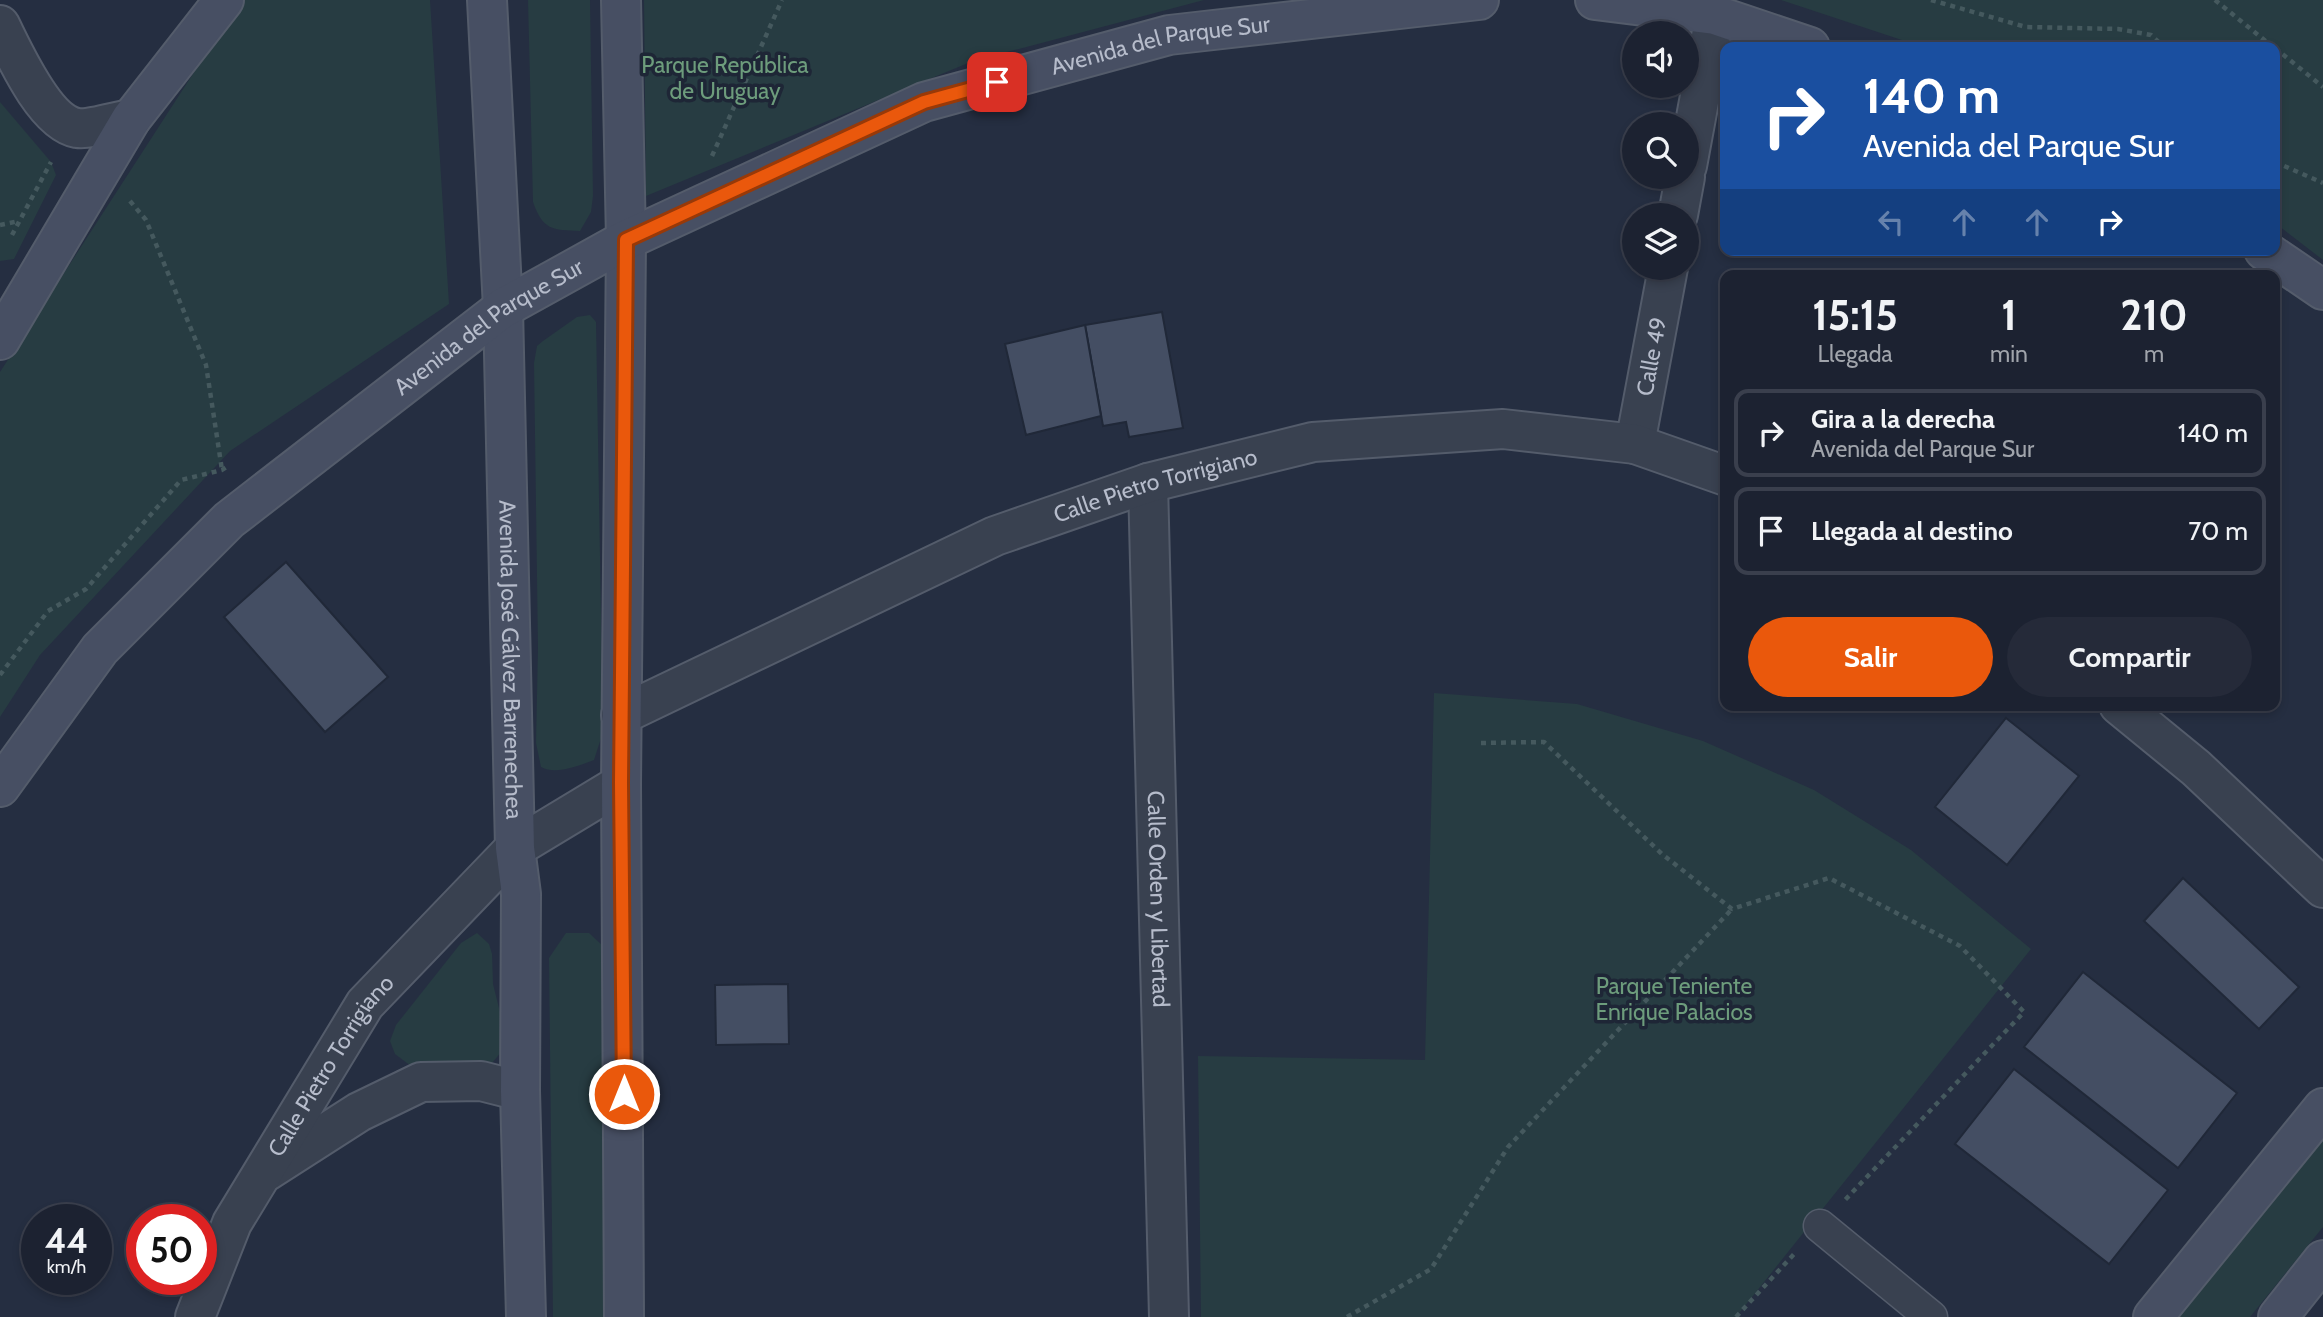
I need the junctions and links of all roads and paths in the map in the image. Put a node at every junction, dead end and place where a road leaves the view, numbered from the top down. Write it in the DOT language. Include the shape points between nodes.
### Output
graph roads {
  1 [pos="224,0"];
  2 [pos="487,0"];
  3 [pos="621,0"];
  4 [pos="782,0"];
  5 [pos="1479,0"];
  6 [pos="1595,0"];
  7 [pos="1931,0"];
  8 [pos="2215,0"];
  9 [pos="1715,15"];
  10 [pos="0,25"];
  11 [pos="1796,42"];
  12 [pos="2159,42"];
  13 [pos="2267,42"];
  14 [pos="2280,53"];
  15 [pos="2323,88"];
  16 [pos="1697,112"];
  17 [pos="131,119"];
  18 [pos="51,162"];
  19 [pos="2280,164"];
  20 [pos="100,167"];
  21 [pos="2323,183"];
  22 [pos="687,212"];
  23 [pos="19,221"];
  24 [pos="0,225"];
  25 [pos="626,240"];
  26 [pos="9,241"];
  27 [pos="2273,256"];
  28 [pos="1666,280"];
  29 [pos="2323,290"];
  30 [pos="503,308"];
  31 [pos="0,340"];
  32 [pos="1635,444"];
  33 [pos="1720,474"];
  34 [pos="1148,483"];
  35 [pos="229,520"];
  36 [pos="2126,711"];
  37 [pos="621,715"];
  38 [pos="1481,743"];
  39 [pos="621,783"];
  40 [pos="0,787"];
  41 [pos="515,848"];
  42 [pos="2323,888"];
  43 [pos="1732,909"];
  44 [pos="520,1091"];
  45 [pos="2323,1108"];
  46 [pos="261,1175"];
  47 [pos="1819,1226"];
  48 [pos="2323,1260"];
  49 [pos="195,1317"];
  50 [pos="526,1317"];
  51 [pos="624,1317"];
  52 [pos="1168,1317"];
  53 [pos="1347,1317"];
  54 [pos="1736,1317"];
  55 [pos="1931,1317"];
  56 [pos="2153,1317"];
  57 [pos="2278,1317"];
  1 -- 17 [label="main road"];
  2 -- 30 [label="main road, Avenida José Gálvez Barrenechea"];
  3 -- 25 [label="main road"];
  4 -- 22 [label="path"];
  5 -- 22 [label="main road, Avenida del Parque Sur" via="1169,35 924,102"];
  6 -- 9 [label="main road"];
  7 -- 12 [label="path" via="2026,27 2118,29 2151,35"];
  8 -- 13 [label="path"];
  9 -- 11 [label="main road"];
  9 -- 16 [label="street"];
  10 -- 17 [label="street" via="45,105 63,124 79,129"];
  14 -- 15 [label="path"];
  17 -- 20 [label="main road"];
  18 -- 23 [label="path"];
  19 -- 21 [label="path"];
  20 -- 31 [label="main road"];
  20 -- 35 [label="path" via="146,220 206,365"];
  22 -- 25 [label="main road, Avenida del Parque Sur"];
  23 -- 24 [label="path"];
  23 -- 26 [label="path"];
  25 -- 30 [label="main road, Avenida del Parque Sur"];
  25 -- 37 [label="main road"];
  27 -- 29 [label="main road"];
  28 -- 32 [label="street, Calle 49"];
  30 -- 35 [label="main road, Avenida del Parque Sur"];
  30 -- 41 [label="main road, Avenida José Gálvez Barrenechea"];
  32 -- 33 [label="street, Calle Pietro Torrigiano"];
  32 -- 34 [label="street, Calle Pietro Torrigiano" via="1503,429 1312,442"];
  34 -- 37 [label="street, Calle Pietro Torrigiano" via="995,536"];
  34 -- 52 [label="street, Calle Orden y Libertad"];
  35 -- 40 [label="main road, Avenida del Parque Sur" via="100,649"];
  36 -- 42 [label="street" via="2196,768"];
  37 -- 39 [label="main road"];
  38 -- 43 [label="path" via="1544,742 1662,855"];
  39 -- 41 [label="street, Calle Pietro Torrigiano"];
  39 -- 51 [label="main road"];
  41 -- 44 [label="main road, Avenida José Gálvez Barrenechea" via="521,894"];
  41 -- 46 [label="street, Calle Pietro Torrigiano" via="365,1004"];
  43 -- 47 [label="path" via="1829,878 1960,946 2024,1012"];
  43 -- 53 [label="path" via="1508,1147 1431,1269"];
  44 -- 46 [label="street" via="481,1082 421,1082 359,1112"];
  44 -- 50 [label="main road, Avenida José Gálvez Barrenechea"];
  45 -- 56 [label="main road"];
  46 -- 49 [label="street, Calle Pietro Torrigiano" via="232,1223"];
  47 -- 54 [label="path"];
  47 -- 55 [label="street"];
  48 -- 57 [label="main road"];
}
